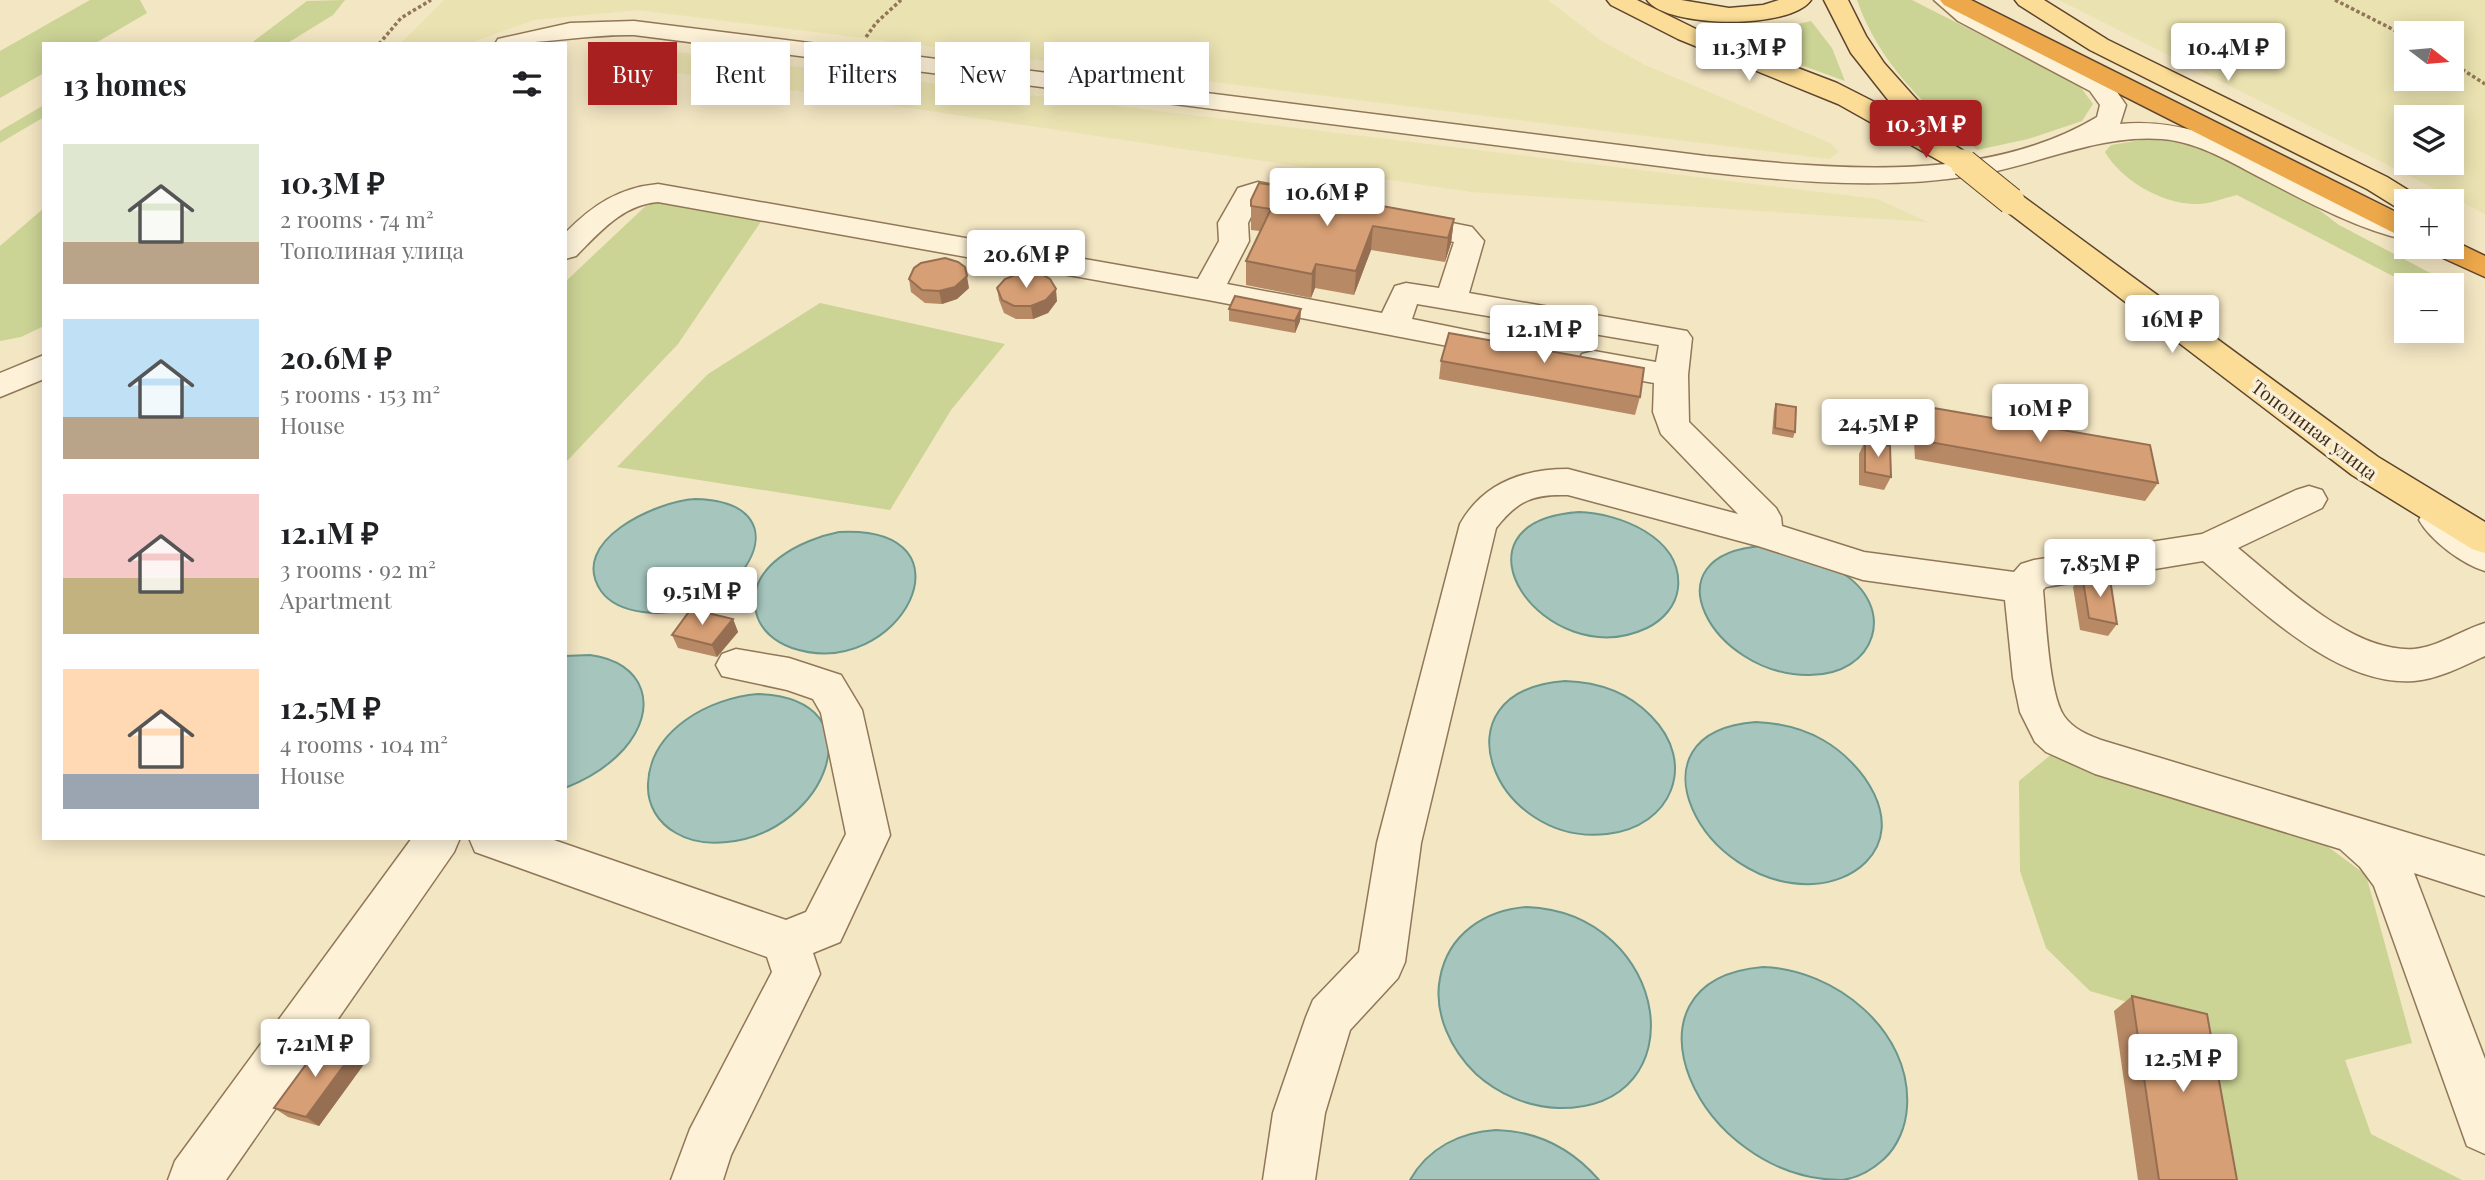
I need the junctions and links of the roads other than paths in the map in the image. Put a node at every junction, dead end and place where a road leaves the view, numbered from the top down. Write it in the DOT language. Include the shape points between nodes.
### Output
graph roads {
  1 [pos="1619,0"];
  2 [pos="1658,0"];
  3 [pos="1799,0"];
  4 [pos="1836,0"];
  5 [pos="1946,0"];
  6 [pos="1952,0"];
  7 [pos="1988,0"];
  8 [pos="2027,0"];
  9 [pos="515,42"];
  10 [pos="1912,124"];
  11 [pos="2067,144"];
  12 [pos="2394,195"];
  13 [pos="2394,198"];
  14 [pos="1332,204"];
  15 [pos="1371,217"];
  16 [pos="2394,224"];
  17 [pos="2394,226"];
  18 [pos="2464,235"];
  19 [pos="2485,245"];
  20 [pos="567,248"];
  21 [pos="2464,258"];
  22 [pos="2485,268"];
  23 [pos="1208,290"];
  24 [pos="1451,300"];
  25 [pos="1394,325"];
  26 [pos="1525,350"];
  27 [pos="1564,357"];
  28 [pos="42,367"];
  29 [pos="1671,375"];
  30 [pos="0,386"];
  31 [pos="2365,466"];
  32 [pos="2309,499"];
  33 [pos="1764,534"];
  34 [pos="2485,539"];
  35 [pos="2210,546"];
  36 [pos="2485,556"];
  37 [pos="2023,588"];
  38 [pos="2485,638"];
  39 [pos="736,665"];
  40 [pos="2354,834"];
  41 [pos="437,840"];
  42 [pos="497,840"];
  43 [pos="2485,876"];
  44 [pos="786,942"];
  45 [pos="2485,1128"];
  46 [pos="194,1180"];
  47 [pos="697,1180"];
  48 [pos="1289,1180"];
  1 -- 10 [label="main road" via="1680,30"];
  2 -- 3 [label="main road" via="1693,10 1740,15 1772,11"];
  4 -- 10 [label="main road" via="1854,37"];
  5 -- 11 [label="street" via="2106,92 2113,105 2109,121"];
  6 -- 16 [label="highway"];
  7 -- 13 [label="highway"];
  8 -- 12 [label="main road" via="2099,45"];
  9 -- 11 [label="street" via="560,31 608,27 1798,173 1917,174 2004,162"];
  10 -- 31 [label="main road, Тополиная улица, bridge"];
  11 -- 17 [label="street" via="2135,130 2197,138 2365,218"];
  14 -- 23 [label="street" via="1258,191 1248,194 1233,223 1234,241"];
  15 -- 24 [label="street" via="1461,233 1469,241"];
  18 -- 19 [label="highway"];
  20 -- 23 [label="street" via="622,200 638,193 658,193"];
  21 -- 22 [label="highway"];
  23 -- 25 [label="street"];
  24 -- 25 [label="street" via="1406,293"];
  24 -- 29 [label="street" via="1676,338"];
  25 -- 26 [label="street"];
  27 -- 29 [label="street"];
  28 -- 30 [label="street"];
  29 -- 33 [label="street" via="1673,426 1763,517"];
  31 -- 34 [label="main road"];
  31 -- 36 [label="street, Тополиная улица"];
  32 -- 35 [label="street"];
  33 -- 37 [label="street" via="1863,566"];
  33 -- 48 [label="street" via="1559,481 1540,481 1501,497 1478,524 1399,844 1381,962 1331,1017 1299,1113"];
  35 -- 37 [label="street" via="2034,574"];
  35 -- 38 [label="street" via="2328,639 2361,657 2414,666"];
  37 -- 40 [label="street" via="2039,699 2046,724 2065,744"];
  39 -- 44 [label="street" via="789,674 827,687 841,710 868,835 823,927"];
  40 -- 43 [label="street"];
  40 -- 45 [label="street" via="2393,876"];
  41 -- 46 [label="street"];
  42 -- 44 [label="street"];
  44 -- 47 [label="street" via="796,974 708,1147"];
}
